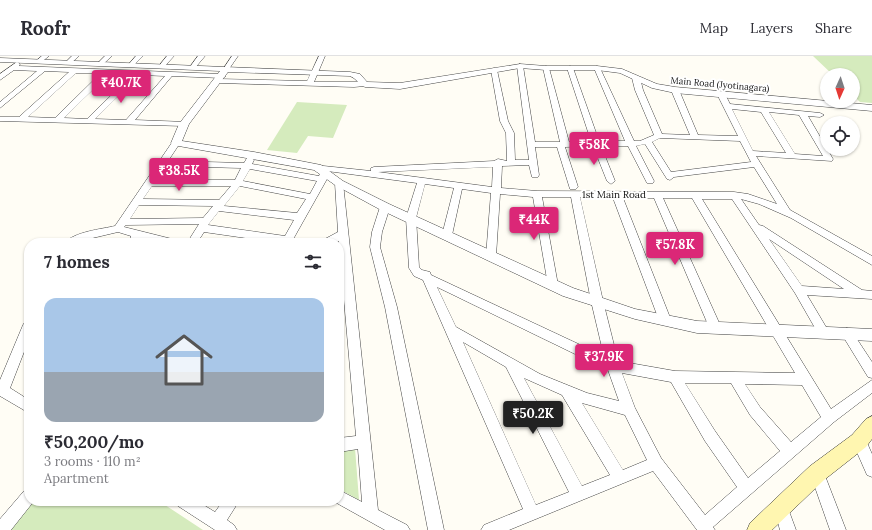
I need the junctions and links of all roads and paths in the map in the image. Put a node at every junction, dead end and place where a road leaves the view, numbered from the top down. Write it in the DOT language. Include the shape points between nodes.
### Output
graph roads {
  1 [pos="46,56"];
  2 [pos="76,56"];
  3 [pos="109,56"];
  4 [pos="140,56"];
  5 [pos="171,56"];
  6 [pos="202,56"];
  7 [pos="236,56"];
  8 [pos="322,56"];
  9 [pos="7,59"];
  10 [pos="21,61"];
  11 [pos="38,62"];
  12 [pos="68,63"];
  13 [pos="100,64"];
  14 [pos="131,65"];
  15 [pos="162,66"];
  16 [pos="520,66"];
  17 [pos="193,67"];
  18 [pos="12,68"];
  19 [pos="546,68"];
  20 [pos="570,68"];
  21 [pos="597,68"];
  22 [pos="44,69"];
  23 [pos="75,70"];
  24 [pos="494,70"];
  25 [pos="107,72"];
  26 [pos="315,72"];
  27 [pos="138,73"];
  28 [pos="170,74"];
  29 [pos="222,75"];
  30 [pos="0,78"];
  31 [pos="636,78"];
  32 [pos="309,84"];
  33 [pos="365,84"];
  34 [pos="675,90"];
  35 [pos="721,94"];
  36 [pos="0,106"];
  37 [pos="727,106"];
  38 [pos="872,108"];
  39 [pos="763,109"];
  40 [pos="802,113"];
  41 [pos="820,115"];
  42 [pos="22,119"];
  43 [pos="2,120"];
  44 [pos="58,120"];
  45 [pos="89,121"];
  46 [pos="129,122"];
  47 [pos="184,124"];
  48 [pos="659,136"];
  49 [pos="695,137"];
  50 [pos="743,139"];
  51 [pos="647,141"];
  52 [pos="176,143"];
  53 [pos="562,144"];
  54 [pos="596,144"];
  55 [pos="631,144"];
  56 [pos="531,145"];
  57 [pos="750,152"];
  58 [pos="254,155"];
  59 [pos="792,156"];
  60 [pos="498,162"];
  61 [pos="512,162"];
  62 [pos="533,162"];
  63 [pos="162,163"];
  64 [pos="757,164"];
  65 [pos="247,166"];
  66 [pos="348,171"];
  67 [pos="322,173"];
  68 [pos="535,175"];
  69 [pos="422,181"];
  70 [pos="611,181"];
  71 [pos="650,181"];
  72 [pos="148,183"];
  73 [pos="238,183"];
  74 [pos="339,183"];
  75 [pos="459,185"];
  76 [pos="496,191"];
  77 [pos="574,191"];
  78 [pos="537,194"];
  79 [pos="657,194"];
  80 [pos="617,195"];
  81 [pos="694,195"];
  82 [pos="734,195"];
  83 [pos="312,197"];
  84 [pos="136,202"];
  85 [pos="220,206"];
  86 [pos="385,207"];
  87 [pos="785,210"];
  88 [pos="300,217"];
  89 [pos="411,218"];
  90 [pos="204,225"];
  91 [pos="121,226"];
  92 [pos="756,226"];
  93 [pos="100,232"];
  94 [pos="343,234"];
  95 [pos="447,235"];
  96 [pos="78,238"];
  97 [pos="98,238"];
  98 [pos="135,238"];
  99 [pos="195,238"];
  100 [pos="267,238"];
  101 [pos="289,238"];
  102 [pos="336,238"];
  103 [pos="343,238"];
  104 [pos="344,244"];
  105 [pos="492,256"];
  106 [pos="872,261"];
  107 [pos="426,275"];
  108 [pos="553,285"];
  109 [pos="799,290"];
  110 [pos="860,294"];
  111 [pos="872,295"];
  112 [pos="597,301"];
  113 [pos="665,320"];
  114 [pos="715,327"];
  115 [pos="452,330"];
  116 [pos="776,330"];
  117 [pos="824,332"];
  118 [pos="847,333"];
  119 [pos="872,335"];
  120 [pos="24,337"];
  121 [pos="510,363"];
  122 [pos="613,366"];
  123 [pos="872,373"];
  124 [pos="676,377"];
  125 [pos="735,378"];
  126 [pos="806,379"];
  127 [pos="872,386"];
  128 [pos="1,390"];
  129 [pos="567,391"];
  130 [pos="24,404"];
  131 [pos="629,410"];
  132 [pos="829,418"];
  133 [pos="872,425"];
  134 [pos="859,441"];
  135 [pos="364,442"];
  136 [pos="344,444"];
  137 [pos="790,452"];
  138 [pos="656,463"];
  139 [pos="872,470"];
  140 [pos="817,473"];
  141 [pos="620,478"];
  142 [pos="747,489"];
  143 [pos="579,495"];
  144 [pos="344,500"];
  145 [pos="24,502"];
  146 [pos="191,506"];
  147 [pos="230,506"];
  148 [pos="781,508"];
  149 [pos="533,514"];
  150 [pos="371,516"];
  151 [pos="223,526"];
  152 [pos="705,528"];
  153 [pos="1,530"];
  154 [pos="402,530"];
  155 [pos="436,530"];
  156 [pos="489,530"];
  157 [pos="757,530"];
  158 [pos="788,530"];
  159 [pos="838,530"];
  1 -- 11 [label="street"];
  2 -- 12 [label="street"];
  3 -- 13 [label="street"];
  4 -- 14 [label="street"];
  5 -- 15 [label="street"];
  6 -- 17 [label="street"];
  7 -- 29 [label="street"];
  8 -- 26 [label="street"];
  9 -- 10 [label="street, Main Road (Jyotinagara)"];
  10 -- 11 [label="street, Main Road (Jyotinagara)"];
  10 -- 18 [label="street"];
  11 -- 12 [label="street, Main Road (Jyotinagara)"];
  12 -- 13 [label="street, Main Road (Jyotinagara)"];
  13 -- 14 [label="street, Main Road (Jyotinagara)"];
  14 -- 15 [label="street, Main Road (Jyotinagara)"];
  15 -- 17 [label="street, Main Road (Jyotinagara)"];
  16 -- 19 [label="street, Main Road (Jyotinagara)"];
  16 -- 24 [label="street, Main Road (Jyotinagara)"];
  16 -- 56 [label="street"];
  17 -- 29 [label="street, Main Road (Jyotinagara)"];
  18 -- 22 [label="street"];
  18 -- 30 [label="street"];
  19 -- 20 [label="street, Main Road (Jyotinagara)"];
  19 -- 53 [label="street"];
  20 -- 21 [label="street, Main Road (Jyotinagara)"];
  20 -- 54 [label="street"];
  21 -- 31 [label="street, Main Road (Jyotinagara)" via="622,71"];
  21 -- 55 [label="street"];
  22 -- 23 [label="street"];
  22 -- 36 [label="street"];
  23 -- 25 [label="street"];
  23 -- 42 [label="street"];
  24 -- 33 [label="street, Main Road (Jyotinagara)" via="400,86"];
  24 -- 61 [label="street" via="504,121 510,133"];
  25 -- 27 [label="street"];
  25 -- 44 [label="street"];
  26 -- 29 [label="street, Main Road (Jyotinagara)"];
  26 -- 32 [label="street"];
  26 -- 33 [label="street, Main Road (Jyotinagara)" via="354,75"];
  27 -- 28 [label="street"];
  27 -- 45 [label="street"];
  28 -- 29 [label="street"];
  28 -- 46 [label="street"];
  29 -- 32 [label="street"];
  29 -- 47 [label="street"];
  31 -- 34 [label="street, Main Road (Jyotinagara)" via="659,88"];
  31 -- 48 [label="street"];
  32 -- 33 [label="street"];
  34 -- 35 [label="street, Main Road (Jyotinagara)"];
  34 -- 49 [label="street"];
  35 -- 37 [label="street"];
  35 -- 38 [label="street, Main Road (Jyotinagara)"];
  37 -- 39 [label="street"];
  37 -- 50 [label="street"];
  39 -- 40 [label="street"];
  39 -- 59 [label="street"];
  40 -- 41 [label="street"];
  40 -- 59 [label="street" via="829,159"];
  42 -- 43 [label="street"];
  42 -- 44 [label="street"];
  44 -- 45 [label="street"];
  45 -- 46 [label="street"];
  46 -- 47 [label="street"];
  47 -- 52 [label="street"];
  48 -- 49 [label="street"];
  48 -- 51 [label="street"];
  49 -- 50 [label="street"];
  50 -- 57 [label="street"];
  51 -- 55 [label="street" via="642,144"];
  51 -- 64 [label="street" via="670,176"];
  52 -- 58 [label="street"];
  52 -- 63 [label="street"];
  53 -- 54 [label="street"];
  53 -- 56 [label="street"];
  53 -- 77 [label="street"];
  54 -- 55 [label="street"];
  54 -- 70 [label="street"];
  55 -- 71 [label="street"];
  56 -- 62 [label="street"];
  57 -- 59 [label="street"];
  57 -- 64 [label="street"];
  58 -- 65 [label="street"];
  58 -- 67 [label="street"];
  60 -- 61 [label="street"];
  60 -- 66 [label="street"];
  60 -- 76 [label="street"];
  61 -- 62 [label="street"];
  62 -- 68 [label="street"];
  63 -- 65 [label="street, 1st Main Road"];
  63 -- 72 [label="street"];
  64 -- 87 [label="street"];
  65 -- 67 [label="street, 1st Main Road"];
  65 -- 73 [label="street"];
  66 -- 67 [label="street, 1st Main Road"];
  66 -- 69 [label="street, 1st Main Road"];
  67 -- 74 [label="street"];
  67 -- 83 [label="street"];
  69 -- 75 [label="street, 1st Main Road"];
  69 -- 89 [label="street"];
  72 -- 73 [label="street"];
  72 -- 84 [label="street"];
  73 -- 83 [label="street"];
  73 -- 85 [label="street"];
  74 -- 86 [label="street"];
  74 -- 94 [label="street"];
  75 -- 76 [label="street, 1st Main Road"];
  75 -- 95 [label="street"];
  76 -- 78 [label="street, 1st Main Road"];
  76 -- 105 [label="street"];
  77 -- 78 [label="street, 1st Main Road"];
  77 -- 80 [label="street, 1st Main Road"];
  77 -- 112 [label="street"];
  78 -- 108 [label="street"];
  79 -- 80 [label="street, 1st Main Road"];
  79 -- 81 [label="street, 1st Main Road"];
  79 -- 114 [label="street"];
  80 -- 113 [label="street"];
  81 -- 82 [label="street, 1st Main Road"];
  81 -- 116 [label="street"];
  82 -- 87 [label="street, 1st Main Road" via="758,199"];
  82 -- 92 [label="street"];
  83 -- 88 [label="street"];
  84 -- 85 [label="street"];
  84 -- 91 [label="street"];
  85 -- 88 [label="street"];
  85 -- 90 [label="street"];
  86 -- 89 [label="street"];
  86 -- 155 [label="street" via="376,232 375,246 391,307"];
  87 -- 106 [label="street, 1st Main Road"];
  88 -- 101 [label="street"];
  89 -- 95 [label="street"];
  89 -- 107 [label="street" via="414,268 418,273"];
  90 -- 91 [label="street"];
  90 -- 99 [label="street"];
  90 -- 100 [label="street"];
  91 -- 93 [label="street"];
  91 -- 98 [label="street"];
  92 -- 109 [label="street"];
  92 -- 110 [label="street"];
  93 -- 96 [label="street"];
  93 -- 97 [label="street"];
  94 -- 102 [label="street"];
  94 -- 103 [label="street"];
  95 -- 105 [label="street"];
  104 -- 135 [label="street"];
  105 -- 108 [label="street"];
  107 -- 115 [label="street"];
  107 -- 122 [label="street"];
  108 -- 112 [label="street"];
  109 -- 110 [label="street"];
  109 -- 117 [label="street"];
  110 -- 111 [label="street"];
  112 -- 113 [label="street" via="635,314"];
  112 -- 122 [label="street"];
  113 -- 114 [label="street" via="697,327"];
  114 -- 116 [label="street"];
  115 -- 121 [label="street"];
  115 -- 149 [label="street"];
  116 -- 117 [label="street"];
  116 -- 126 [label="street"];
  117 -- 118 [label="street"];
  118 -- 119 [label="street"];
  118 -- 123 [label="street"];
  120 -- 128 [label="street"];
  121 -- 129 [label="street"];
  121 -- 143 [label="street"];
  122 -- 124 [label="street"];
  122 -- 131 [label="street"];
  124 -- 125 [label="street"];
  124 -- 142 [label="street" via="710,436"];
  125 -- 126 [label="street"];
  125 -- 137 [label="street" via="755,411"];
  126 -- 132 [label="street"];
  127 -- 132 [label="street"];
  128 -- 130 [label="street"];
  129 -- 131 [label="street" via="586,399"];
  129 -- 141 [label="street"];
  131 -- 138 [label="street"];
  132 -- 137 [label="street"];
  133 -- 134 [label="main road"];
  134 -- 139 [label="street"];
  134 -- 140 [label="main road"];
  135 -- 136 [label="street"];
  135 -- 150 [label="street"];
  137 -- 142 [label="street"];
  138 -- 141 [label="street"];
  138 -- 152 [label="street"];
  140 -- 148 [label="main road"];
  140 -- 159 [label="street"];
  141 -- 143 [label="street"];
  142 -- 152 [label="street"];
  143 -- 149 [label="street"];
  144 -- 150 [label="street"];
  145 -- 153 [label="street"];
  146 -- 151 [label="street"];
  147 -- 151 [label="street"];
  148 -- 157 [label="main road"];
  148 -- 158 [label="street"];
  149 -- 156 [label="street"];
  150 -- 154 [label="street"];
}
